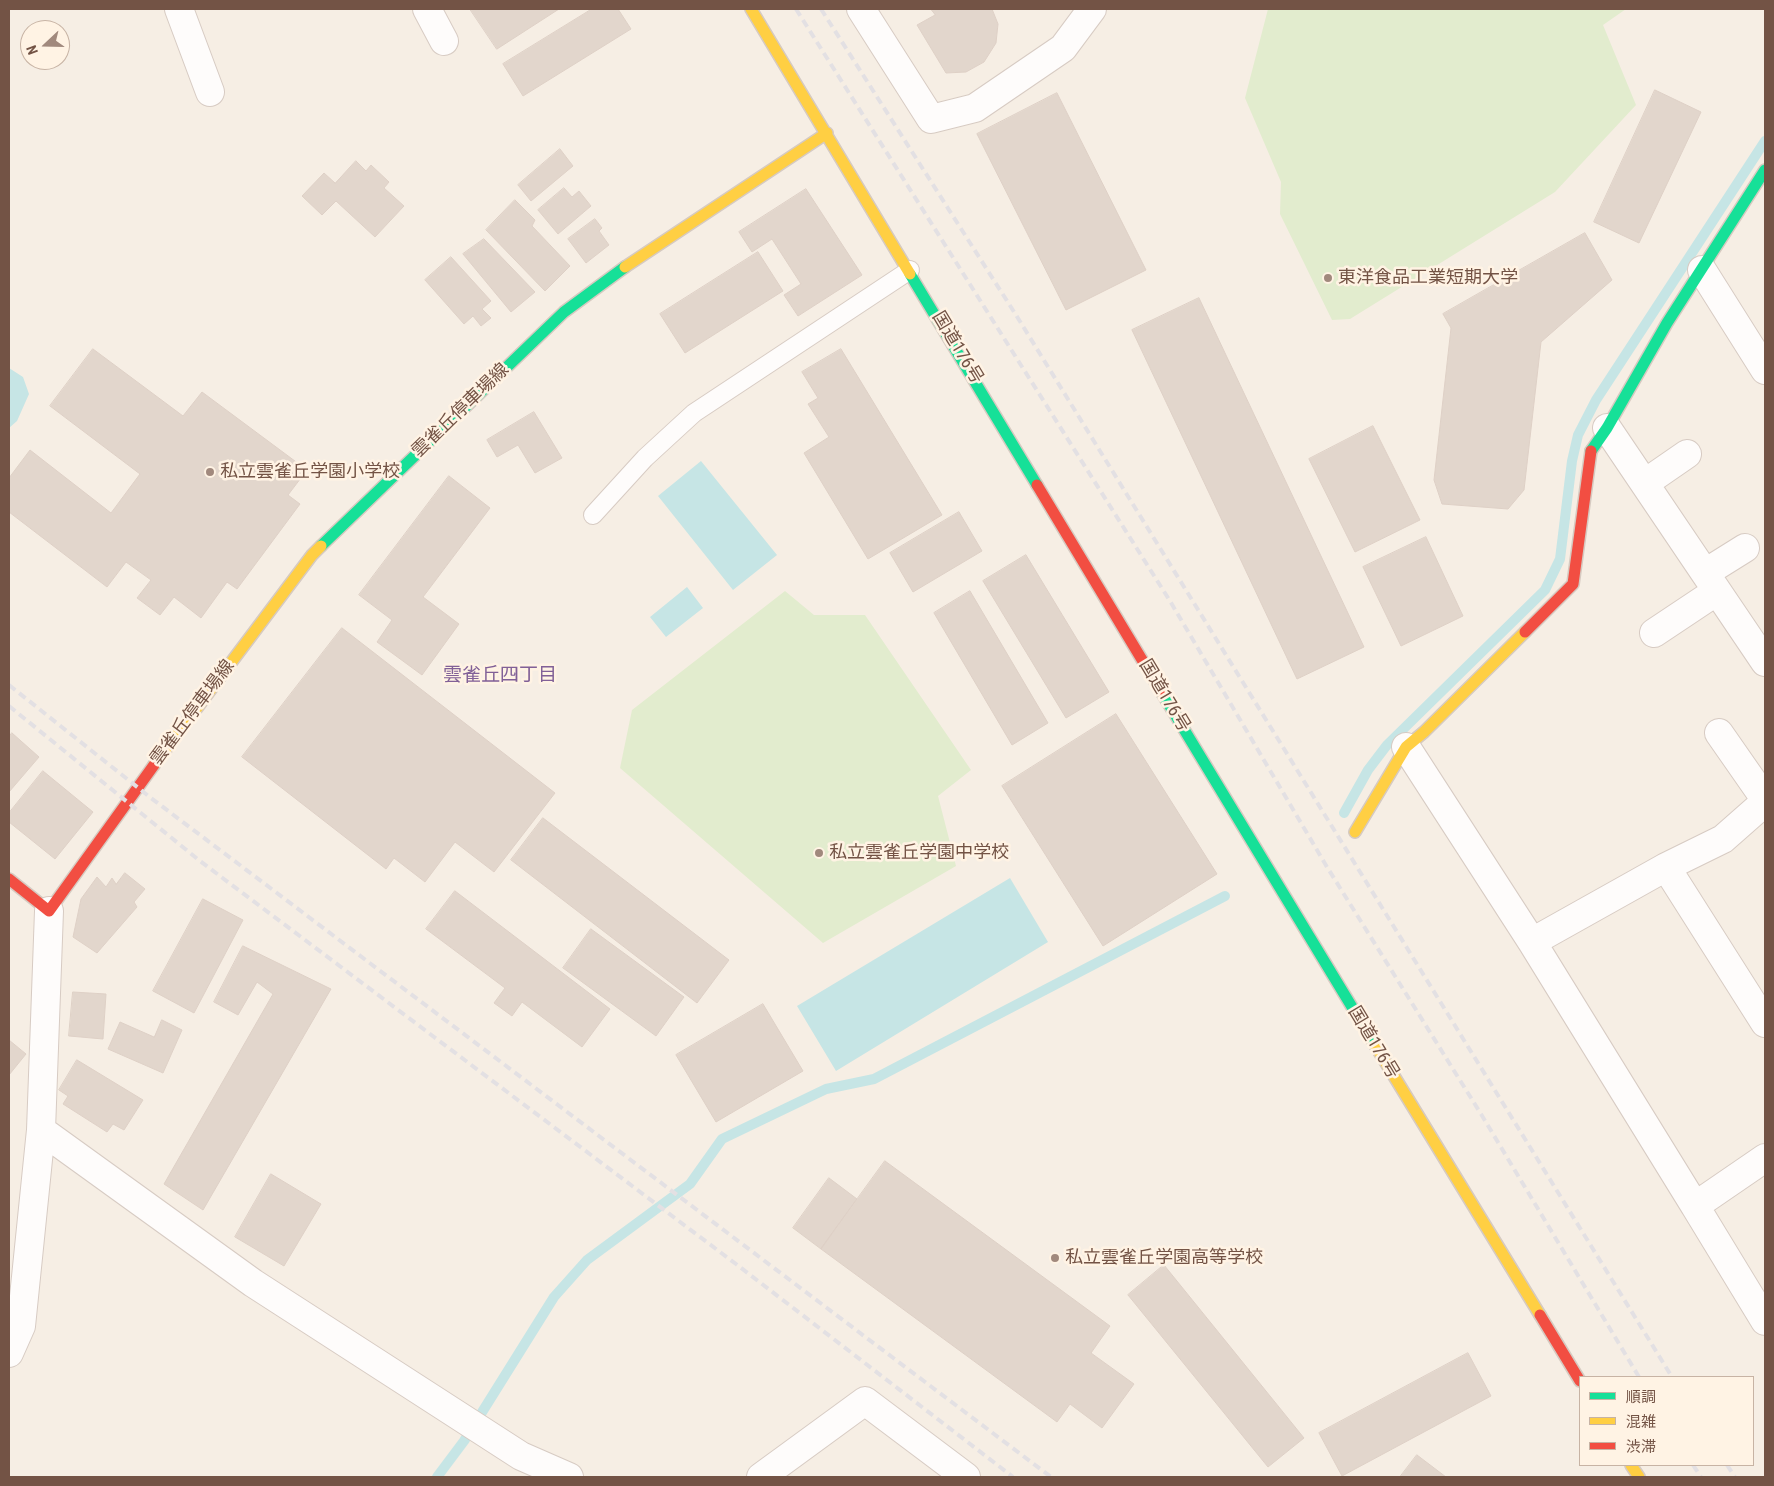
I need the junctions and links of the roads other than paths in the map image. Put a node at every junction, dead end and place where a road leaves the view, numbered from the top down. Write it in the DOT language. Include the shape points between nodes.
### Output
graph roads {
  1 [pos="179,9"];
  2 [pos="427,9"];
  3 [pos="751,9"];
  4 [pos="861,9"];
  5 [pos="1092,9"];
  6 [pos="444,41"];
  7 [pos="210,92"];
  8 [pos="827,133"];
  9 [pos="1765,170"];
  10 [pos="910,270"];
  11 [pos="1702,270"];
  12 [pos="1765,370"];
  13 [pos="1607,428"];
  14 [pos="1687,454"];
  15 [pos="1645,483"];
  16 [pos="594,515"];
  17 [pos="1745,548"];
  18 [pos="1711,582"];
  19 [pos="1654,634"];
  20 [pos="1765,662"];
  21 [pos="1719,733"];
  22 [pos="1406,747"];
  23 [pos="1765,801"];
  24 [pos="1356,832"];
  25 [pos="1666,866"];
  26 [pos="9,879"];
  27 [pos="49,911"];
  28 [pos="1532,942"];
  29 [pos="1765,1023"];
  30 [pos="41,1130"];
  31 [pos="1765,1158"];
  32 [pos="1695,1206"];
  33 [pos="1765,1321"];
  34 [pos="9,1353"];
  35 [pos="1579,1379"];
  36 [pos="1632,1466"];
  37 [pos="569,1477"];
  38 [pos="761,1477"];
  39 [pos="966,1477"];
  40 [pos="1639,1477"];
  1 -- 7 [label="street"];
  2 -- 6 [label="street"];
  3 -- 8 [label="main road, 国道176号"];
  4 -- 5 [label="street" via="931,119 976,108 1063,48"];
  8 -- 10 [label="main road, 国道176号"];
  8 -- 27 [label="main road, 雲雀丘停車場線" via="609,278 564,312 312,555 118,813"];
  9 -- 11 [label="main road"];
  10 -- 16 [label="lane" via="694,413 645,458"];
  10 -- 35 [label="main road, 国道176号" via="1290,906"];
  11 -- 12 [label="street"];
  11 -- 13 [label="main road" via="1667,323"];
  13 -- 15 [label="street"];
  13 -- 22 [label="main road" via="1590,452 1572,584"];
  14 -- 15 [label="street"];
  15 -- 18 [label="street"];
  17 -- 18 [label="street"];
  18 -- 19 [label="street"];
  18 -- 20 [label="street"];
  21 -- 23 [label="street"];
  22 -- 24 [label="main road"];
  22 -- 28 [label="street"];
  23 -- 25 [label="street" via="1723,839"];
  25 -- 28 [label="street"];
  25 -- 29 [label="street"];
  26 -- 27 [label="main road"];
  27 -- 30 [label="street"];
  28 -- 32 [label="street"];
  30 -- 34 [label="street" via="21,1326"];
  30 -- 37 [label="street" via="253,1283 521,1456"];
  31 -- 32 [label="street"];
  32 -- 33 [label="street"];
  36 -- 40 [label="main road"];
  38 -- 39 [label="street" via="865,1402"];
}
